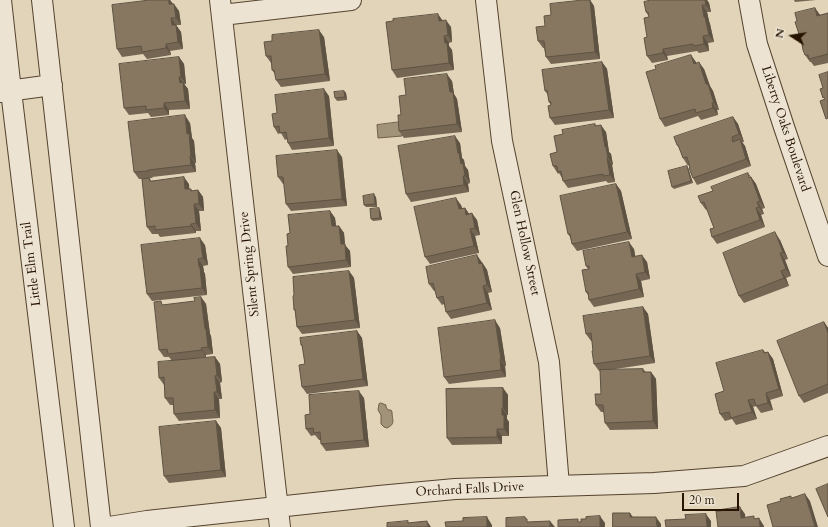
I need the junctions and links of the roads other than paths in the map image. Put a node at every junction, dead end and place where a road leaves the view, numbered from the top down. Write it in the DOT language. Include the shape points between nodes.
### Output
graph roads {
  1 [pos="1,0"];
  2 [pos="42,0"];
  3 [pos="351,0"];
  4 [pos="486,0"];
  5 [pos="749,0"];
  6 [pos="221,8"];
  7 [pos="52,85"];
  8 [pos="6,92"];
  9 [pos="828,256"];
  10 [pos="828,446"];
  11 [pos="559,486"];
  12 [pos="277,507"];
  13 [pos="64,527"];
  14 [pos="101,527"];
  15 [pos="109,527"];
  16 [pos="280,527"];
  1 -- 8 [label="street, Little Elm Trail"];
  2 -- 7 [label="street"];
  3 -- 6 [label="street"];
  4 -- 11 [label="street, Glen Hollow Street" via="502,141 549,362"];
  5 -- 9 [label="street, Liberty Oaks Boulevard" via="757,44"];
  6 -- 12 [label="street, Silent Spring Drive"];
  7 -- 8 [label="street"];
  7 -- 14 [label="street"];
  8 -- 13 [label="street, Little Elm Trail"];
  10 -- 11 [label="street, Orchard Falls Drive" via="744,476 654,484"];
  11 -- 12 [label="street, Orchard Falls Drive" via="455,489"];
  12 -- 15 [label="street, Orchard Falls Drive"];
  12 -- 16 [label="street, Silent Spring Drive"];
}
